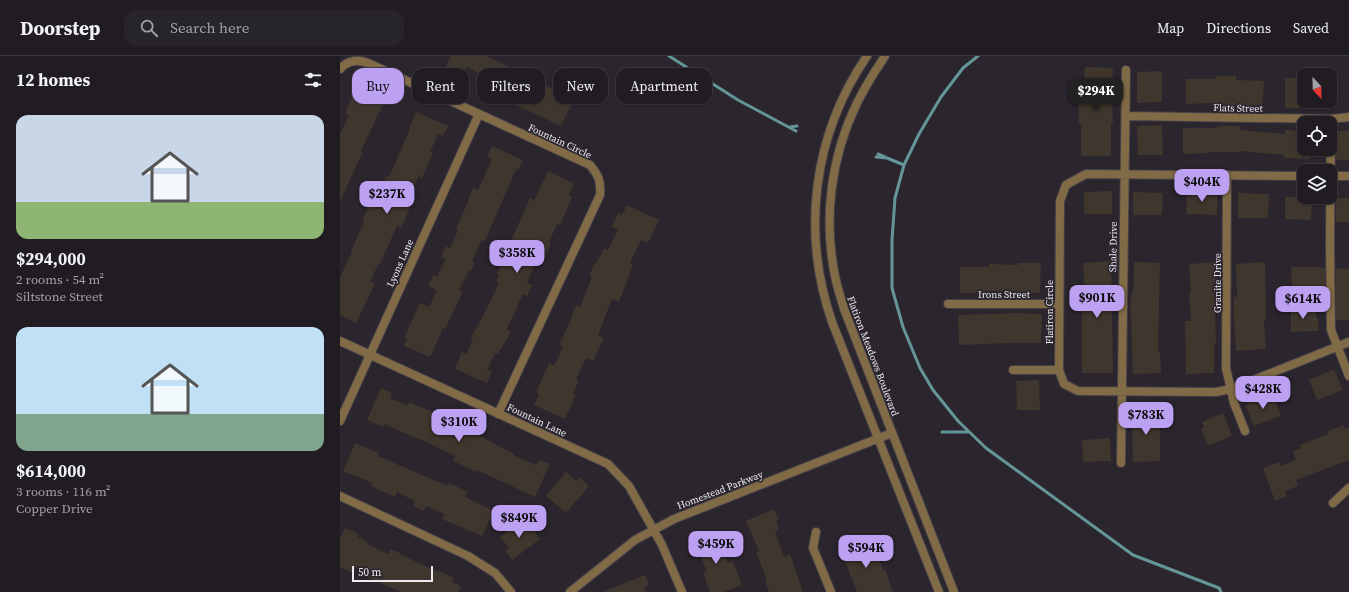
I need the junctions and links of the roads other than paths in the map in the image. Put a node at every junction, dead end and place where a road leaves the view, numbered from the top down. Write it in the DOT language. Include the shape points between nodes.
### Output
graph roads {
  1 [pos="867,56"];
  2 [pos="886,56"];
  3 [pos="340,69"];
  4 [pos="1126,70"];
  5 [pos="478,114"];
  6 [pos="1126,116"];
  7 [pos="1349,117"];
  8 [pos="1337,118"];
  9 [pos="1297,119"];
  10 [pos="1124,174"];
  11 [pos="1227,175"];
  12 [pos="1297,176"];
  13 [pos="1337,176"];
  14 [pos="1349,176"];
  15 [pos="1330,204"];
  16 [pos="948,304"];
  17 [pos="1059,304"];
  18 [pos="340,341"];
  19 [pos="1349,342"];
  20 [pos="1337,347"];
  21 [pos="369,355"];
  22 [pos="1013,370"];
  23 [pos="1059,370"];
  24 [pos="1349,376"];
  25 [pos="1231,389"];
  26 [pos="1122,391"];
  27 [pos="498,414"];
  28 [pos="340,421"];
  29 [pos="1245,431"];
  30 [pos="892,433"];
  31 [pos="878,438"];
  32 [pos="1121,463"];
  33 [pos="1349,488"];
  34 [pos="340,496"];
  35 [pos="1333,503"];
  36 [pos="654,530"];
  37 [pos="816,532"];
  38 [pos="511,592"];
  39 [pos="570,592"];
  40 [pos="682,592"];
  41 [pos="831,592"];
  42 [pos="940,592"];
  43 [pos="954,592"];
  1 -- 31 [label="street" via="843,98 830,130 816,190 814,217 820,280 828,308"];
  2 -- 30 [label="street, Flatiron Meadows Boulevard" via="857,103 845,131 833,180 830,223 832,261 844,309"];
  3 -- 5 [label="street, Fountain Circle" via="351,60 360,60"];
  4 -- 6 [label="street, Shale Drive"];
  5 -- 21 [label="street, Lyons Lane"];
  5 -- 27 [label="street, Fountain Circle" via="590,165 601,184 600,194"];
  6 -- 9 [label="street, Flats Street"];
  6 -- 10 [label="street, Shale Drive"];
  7 -- 8 [label="street, Flats Street"];
  10 -- 11 [label="street, Flatiron Circle"];
  10 -- 17 [label="street, Flatiron Circle" via="1086,174 1066,185 1060,201"];
  10 -- 26 [label="street, Shale Drive"];
  11 -- 12 [label="street, Flatiron Circle"];
  11 -- 25 [label="street, Granite Drive" via="1226,368"];
  13 -- 14 [label="street"];
  15 -- 20 [label="street" via="1331,330"];
  16 -- 17 [label="street, Irons Street"];
  17 -- 23 [label="street, Flatiron Circle"];
  18 -- 21 [label="street, Fountain Lane"];
  19 -- 20 [label="street"];
  20 -- 24 [label="street"];
  20 -- 25 [label="street"];
  21 -- 27 [label="street, Fountain Lane"];
  21 -- 28 [label="street, Lyons Lane"];
  22 -- 23 [label="street"];
  23 -- 26 [label="street" via="1064,384 1078,391"];
  25 -- 26 [label="street" via="1216,392"];
  25 -- 29 [label="street, Granite Drive"];
  26 -- 32 [label="street, Shale Drive"];
  27 -- 36 [label="street, Fountain Lane" via="608,464 629,486"];
  30 -- 31 [label="street, Homestead Parkway"];
  30 -- 43 [label="street, Flatiron Meadows Boulevard"];
  31 -- 36 [label="street, Homestead Parkway" via="674,519"];
  31 -- 42 [label="street"];
  33 -- 35 [label="street"];
  34 -- 38 [label="street" via="468,556 495,573"];
  36 -- 39 [label="street, Homestead Parkway" via="635,540"];
  36 -- 40 [label="street, Fountain Lane"];
  37 -- 41 [label="street" via="814,548"];
}
